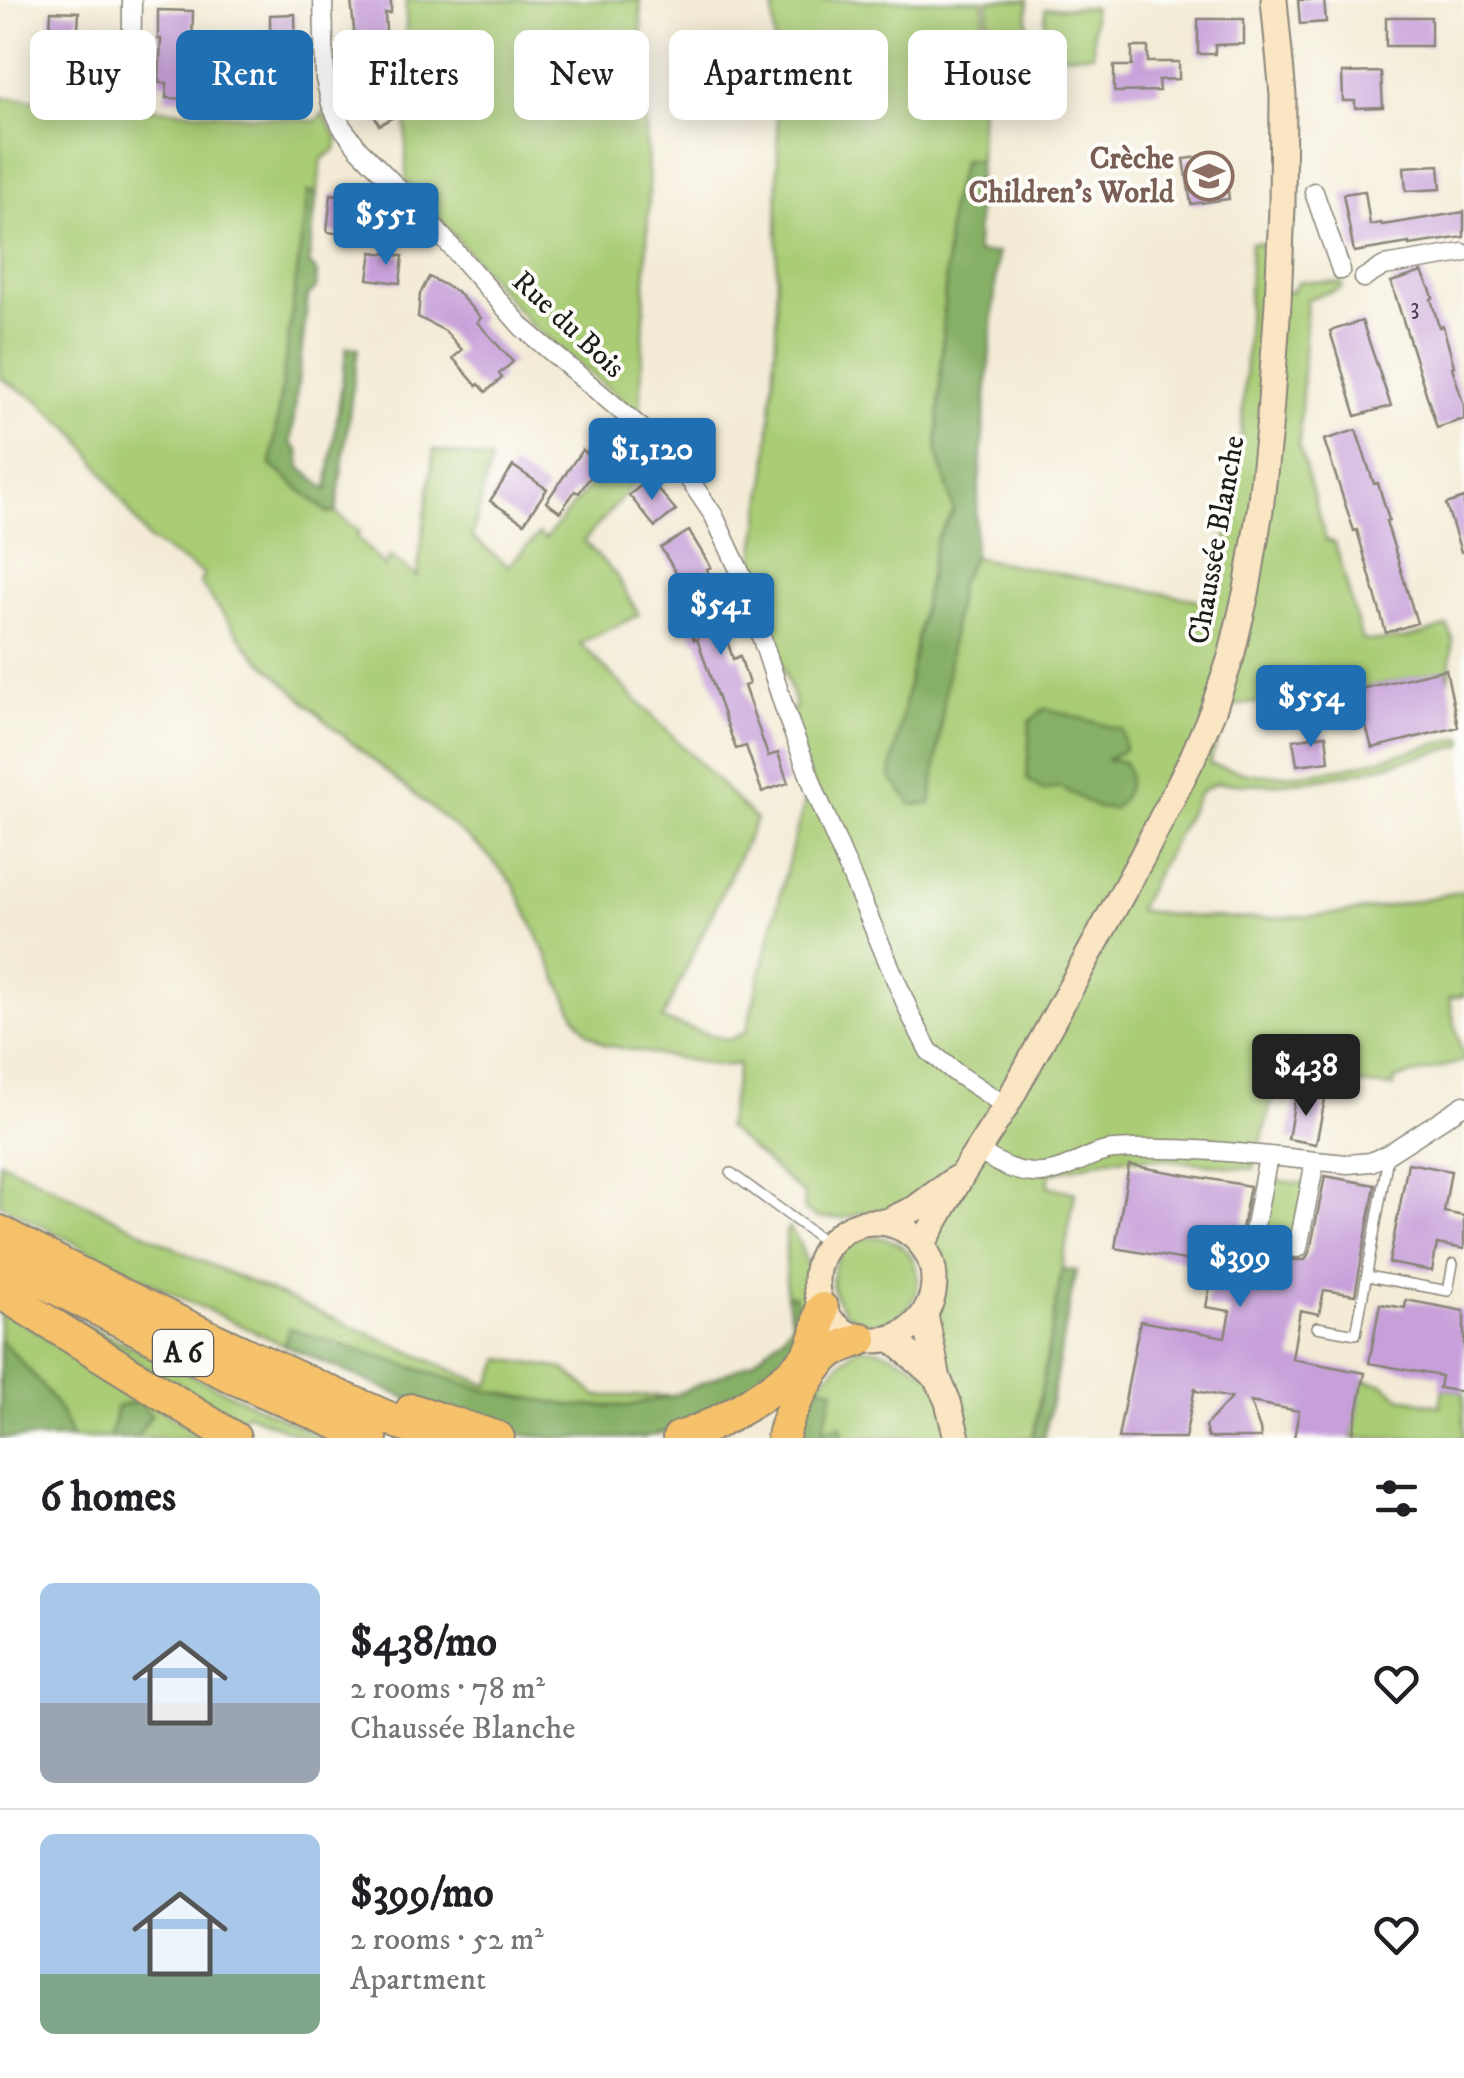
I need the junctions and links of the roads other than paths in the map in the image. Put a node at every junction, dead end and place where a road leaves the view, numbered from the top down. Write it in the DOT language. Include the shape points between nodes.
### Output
graph roads {
  1 [pos="132,0"];
  2 [pos="323,0"];
  3 [pos="1274,0"];
  4 [pos="132,30"];
  5 [pos="1314,192"];
  6 [pos="1464,253"];
  7 [pos="1342,270"];
  8 [pos="1364,278"];
  9 [pos="1464,1105"];
  10 [pos="1006,1106"];
  11 [pos="978,1150"];
  12 [pos="1388,1154"];
  13 [pos="1268,1157"];
  14 [pos="1315,1161"];
  15 [pos="963,1173"];
  16 [pos="731,1174"];
  17 [pos="886,1222"];
  18 [pos="0,1232"];
  19 [pos="828,1244"];
  20 [pos="922,1245"];
  21 [pos="0,1260"];
  22 [pos="1453,1264"];
  23 [pos="1367,1276"];
  24 [pos="0,1292"];
  25 [pos="822,1310"];
  26 [pos="925,1314"];
  27 [pos="1317,1326"];
  28 [pos="876,1338"];
  29 [pos="260,1362"];
  30 [pos="938,1380"];
  31 [pos="234,1438"];
  32 [pos="370,1438"];
  33 [pos="435,1438"];
  34 [pos="498,1438"];
  35 [pos="679,1438"];
  36 [pos="784,1438"];
  37 [pos="958,1438"];
  1 -- 4 [label="street"];
  2 -- 10 [label="street, Rue du Bois" via="330,104 359,150 523,328 683,470 714,516 741,574 816,793 912,1018 929,1051"];
  3 -- 10 [label="main road, Chaussée Blanche" via="1283,95 1278,303 1260,510 1231,657 1192,758"];
  5 -- 7 [label="street"];
  6 -- 8 [label="street" via="1384,266"];
  9 -- 12 [label="street"];
  10 -- 11 [label="main road, Chaussée Blanche"];
  11 -- 13 [label="street" via="1017,1172 1050,1174 1107,1150"];
  11 -- 15 [label="main road, Chaussée Blanche"];
  12 -- 14 [label="street" via="1371,1162"];
  12 -- 23 [label="lane"];
  13 -- 14 [label="street"];
  13 -- 14 [label="street" via="1252,1241 1298,1248"];
  15 -- 17 [label="main road"];
  15 -- 20 [label="main road, Chaussée Blanche"];
  16 -- 19 [label="lane"];
  17 -- 19 [label="main road" via="854,1225"];
  17 -- 20 [label="main road"];
  18 -- 29 [label="highway, A 6"];
  19 -- 25 [label="main road" via="815,1276"];
  20 -- 26 [label="main road" via="934,1279"];
  21 -- 32 [label="highway, A 6"];
  22 -- 23 [label="lane" via="1448,1291"];
  23 -- 27 [label="lane" via="1356,1334"];
  24 -- 31 [label="highway"];
  25 -- 28 [label="main road" via="846,1333"];
  25 -- 35 [label="highway" via="810,1354 794,1371 750,1405"];
  26 -- 28 [label="main road" via="904,1333"];
  26 -- 30 [label="main road"];
  28 -- 30 [label="main road"];
  28 -- 36 [label="highway" via="830,1352 794,1405"];
  29 -- 33 [label="highway, A 6"];
  29 -- 34 [label="highway, A 6" via="313,1370"];
  30 -- 37 [label="main road"];
}
